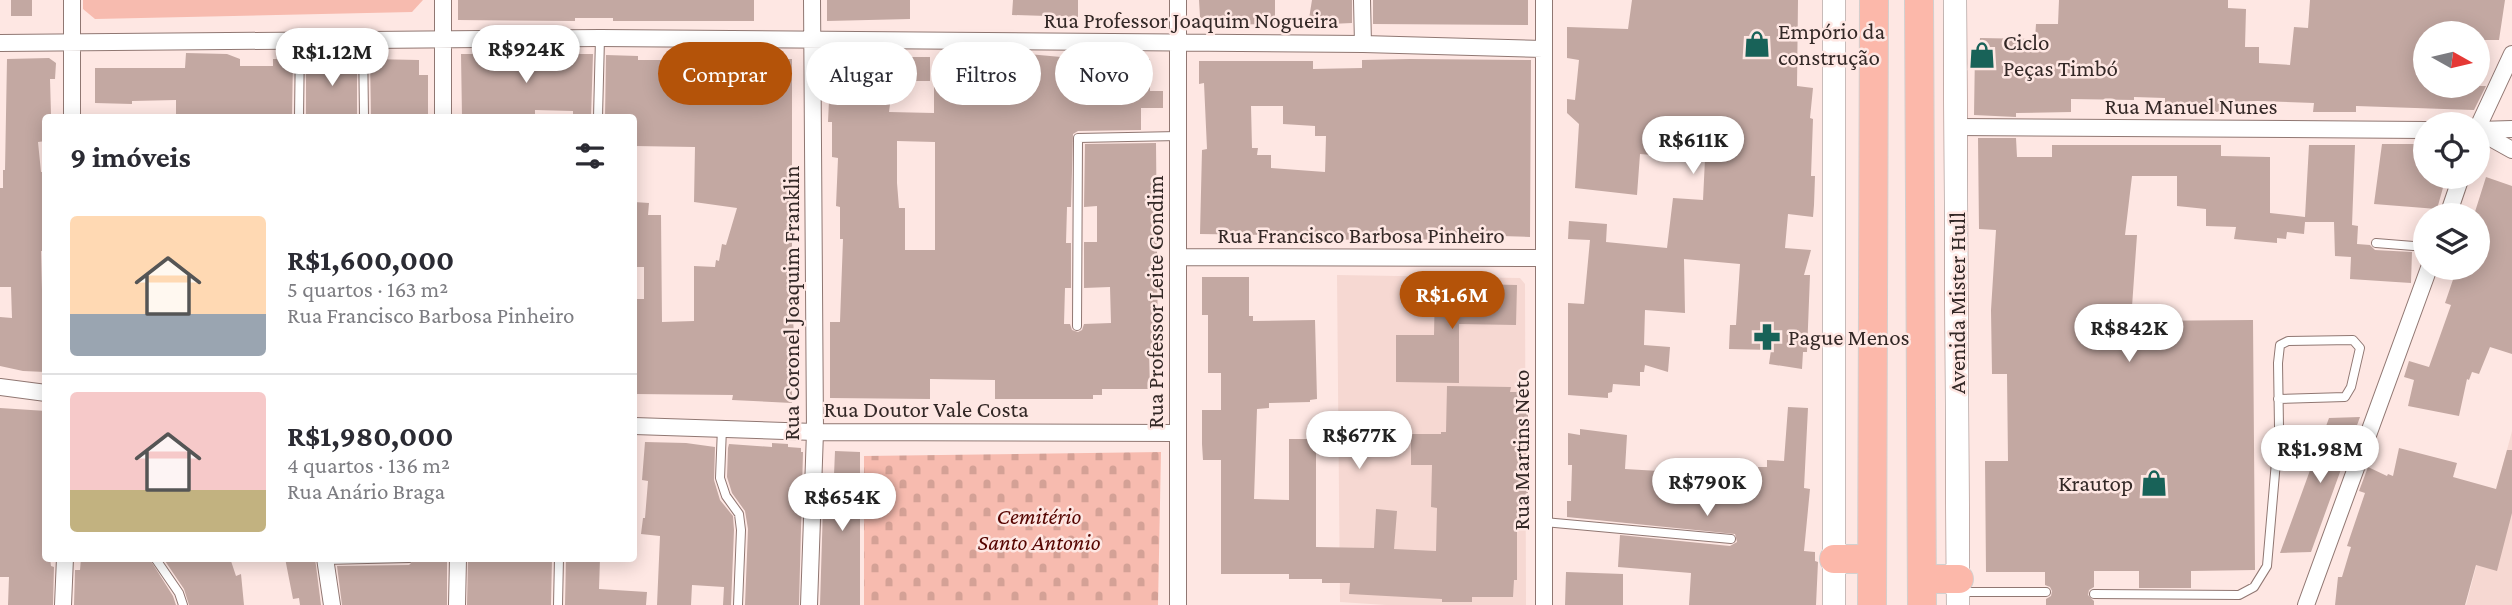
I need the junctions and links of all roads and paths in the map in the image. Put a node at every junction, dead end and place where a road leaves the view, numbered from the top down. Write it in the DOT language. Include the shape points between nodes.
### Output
graph roads {
  1 [pos="72,0"];
  2 [pos="443,0"];
  3 [pos="812,0"];
  4 [pos="1178,0"];
  5 [pos="1362,0"];
  6 [pos="1544,0"];
  7 [pos="1834,0"];
  8 [pos="1874,0"];
  9 [pos="1919,0"];
  10 [pos="1955,0"];
  11 [pos="442,38"];
  12 [pos="600,38"];
  13 [pos="363,39"];
  14 [pos="813,39"];
  15 [pos="300,40"];
  16 [pos="0,43"];
  17 [pos="72,43"];
  18 [pos="1178,44"];
  19 [pos="1363,44"];
  20 [pos="1543,50"];
  21 [pos="2512,54"];
  22 [pos="2486,112"];
  23 [pos="72,114"];
  24 [pos="299,114"];
  25 [pos="364,114"];
  26 [pos="443,114"];
  27 [pos="598,114"];
  28 [pos="1956,127"];
  29 [pos="2490,129"];
  30 [pos="2512,129"];
  31 [pos="2413,130"];
  32 [pos="1178,136"];
  33 [pos="2490,136"];
  34 [pos="2512,150"];
  35 [pos="2376,243"];
  36 [pos="2413,246"];
  37 [pos="1179,257"];
  38 [pos="1543,258"];
  39 [pos="2426,280"];
  40 [pos="1077,326"];
  41 [pos="0,387"];
  42 [pos="42,392"];
  43 [pos="2278,399"];
  44 [pos="637,426"];
  45 [pos="722,428"];
  46 [pos="815,432"];
  47 [pos="1176,433"];
  48 [pos="1544,522"];
  49 [pos="1731,539"];
  50 [pos="1834,559"];
  51 [pos="1871,559"];
  52 [pos="65,562"];
  53 [pos="158,562"];
  54 [pos="325,562"];
  55 [pos="458,562"];
  56 [pos="559,562"];
  57 [pos="1922,592"];
  58 [pos="1959,592"];
  59 [pos="2046,592"];
  60 [pos="2094,594"];
  61 [pos="63,605"];
  62 [pos="183,605"];
  63 [pos="332,605"];
  64 [pos="457,605"];
  65 [pos="558,605"];
  66 [pos="738,605"];
  67 [pos="809,605"];
  68 [pos="1178,605"];
  69 [pos="1544,605"];
  70 [pos="1834,605"];
  71 [pos="1872,605"];
  72 [pos="2306,605"];
  1 -- 17 [label="street"];
  2 -- 11 [label="street"];
  3 -- 14 [label="street, Rua Coronel Joaquim Franklin"];
  4 -- 18 [label="street, Rua Professor Leite Gondim"];
  5 -- 19 [label="street"];
  6 -- 20 [label="street, Rua Martins Neto"];
  7 -- 50 [label="main road"];
  8 -- 51 [label="highway"];
  9 -- 57 [label="highway, Avenida Mister Hull"];
  10 -- 28 [label="main road, Avenida Mister Hull"];
  11 -- 12 [label="street, Rua Professor Joaquim Nogueira"];
  11 -- 13 [label="street, Rua Professor Joaquim Nogueira"];
  11 -- 26 [label="street"];
  12 -- 14 [label="street, Rua Professor Joaquim Nogueira"];
  12 -- 27 [label="lane"];
  13 -- 15 [label="street, Rua Professor Joaquim Nogueira"];
  13 -- 25 [label="lane"];
  14 -- 18 [label="street, Rua Professor Joaquim Nogueira"];
  14 -- 46 [label="street, Rua Coronel Joaquim Franklin"];
  15 -- 17 [label="street, Rua Professor Joaquim Nogueira"];
  15 -- 24 [label="lane"];
  16 -- 17 [label="street, Rua Professor Joaquim Nogueira"];
  17 -- 23 [label="street"];
  18 -- 19 [label="street, Rua Professor Joaquim Nogueira"];
  18 -- 32 [label="street, Rua Professor Leite Gondim"];
  19 -- 20 [label="street, Rua Professor Joaquim Nogueira"];
  20 -- 38 [label="street, Rua Martins Neto"];
  21 -- 22 [label="street"];
  28 -- 31 [label="street, Rua Manuel Nunes"];
  28 -- 58 [label="main road, Avenida Mister Hull"];
  29 -- 30 [label="street"];
  32 -- 37 [label="street, Rua Professor Leite Gondim"];
  32 -- 40 [label="lane" via="1079,138"];
  33 -- 34 [label="street"];
  35 -- 36 [label="lane"];
  37 -- 38 [label="street, Rua Francisco Barbosa Pinheiro"];
  37 -- 47 [label="street, Rua Professor Leite Gondim"];
  38 -- 48 [label="street, Rua Martins Neto"];
  39 -- 72 [label="street"];
  41 -- 42 [label="street"];
  43 -- 43 [label="lane" via="2345,397 2360,348 2353,340 2280,345"];
  43 -- 60 [label="lane" via="2267,566 2255,587 2239,595"];
  44 -- 45 [label="street, Rua Doutor Vale Costa"];
  45 -- 46 [label="street, Rua Doutor Vale Costa"];
  45 -- 66 [label="lane" via="720,478 739,514 741,530"];
  46 -- 47 [label="street, Rua Doutor Vale Costa"];
  46 -- 67 [label="street, Rua Coronel Joaquim Franklin"];
  47 -- 68 [label="street, Rua Professor Leite Gondim"];
  48 -- 49 [label="lane"];
  48 -- 69 [label="street, Rua Martins Neto"];
  50 -- 51 [label="highway"];
  50 -- 70 [label="main road"];
  51 -- 71 [label="highway"];
  52 -- 61 [label="street"];
  53 -- 62 [label="lane"];
  54 -- 63 [label="street"];
  55 -- 64 [label="street"];
  56 -- 65 [label="lane"];
  57 -- 58 [label="highway"];
  58 -- 59 [label="lane"];
}
